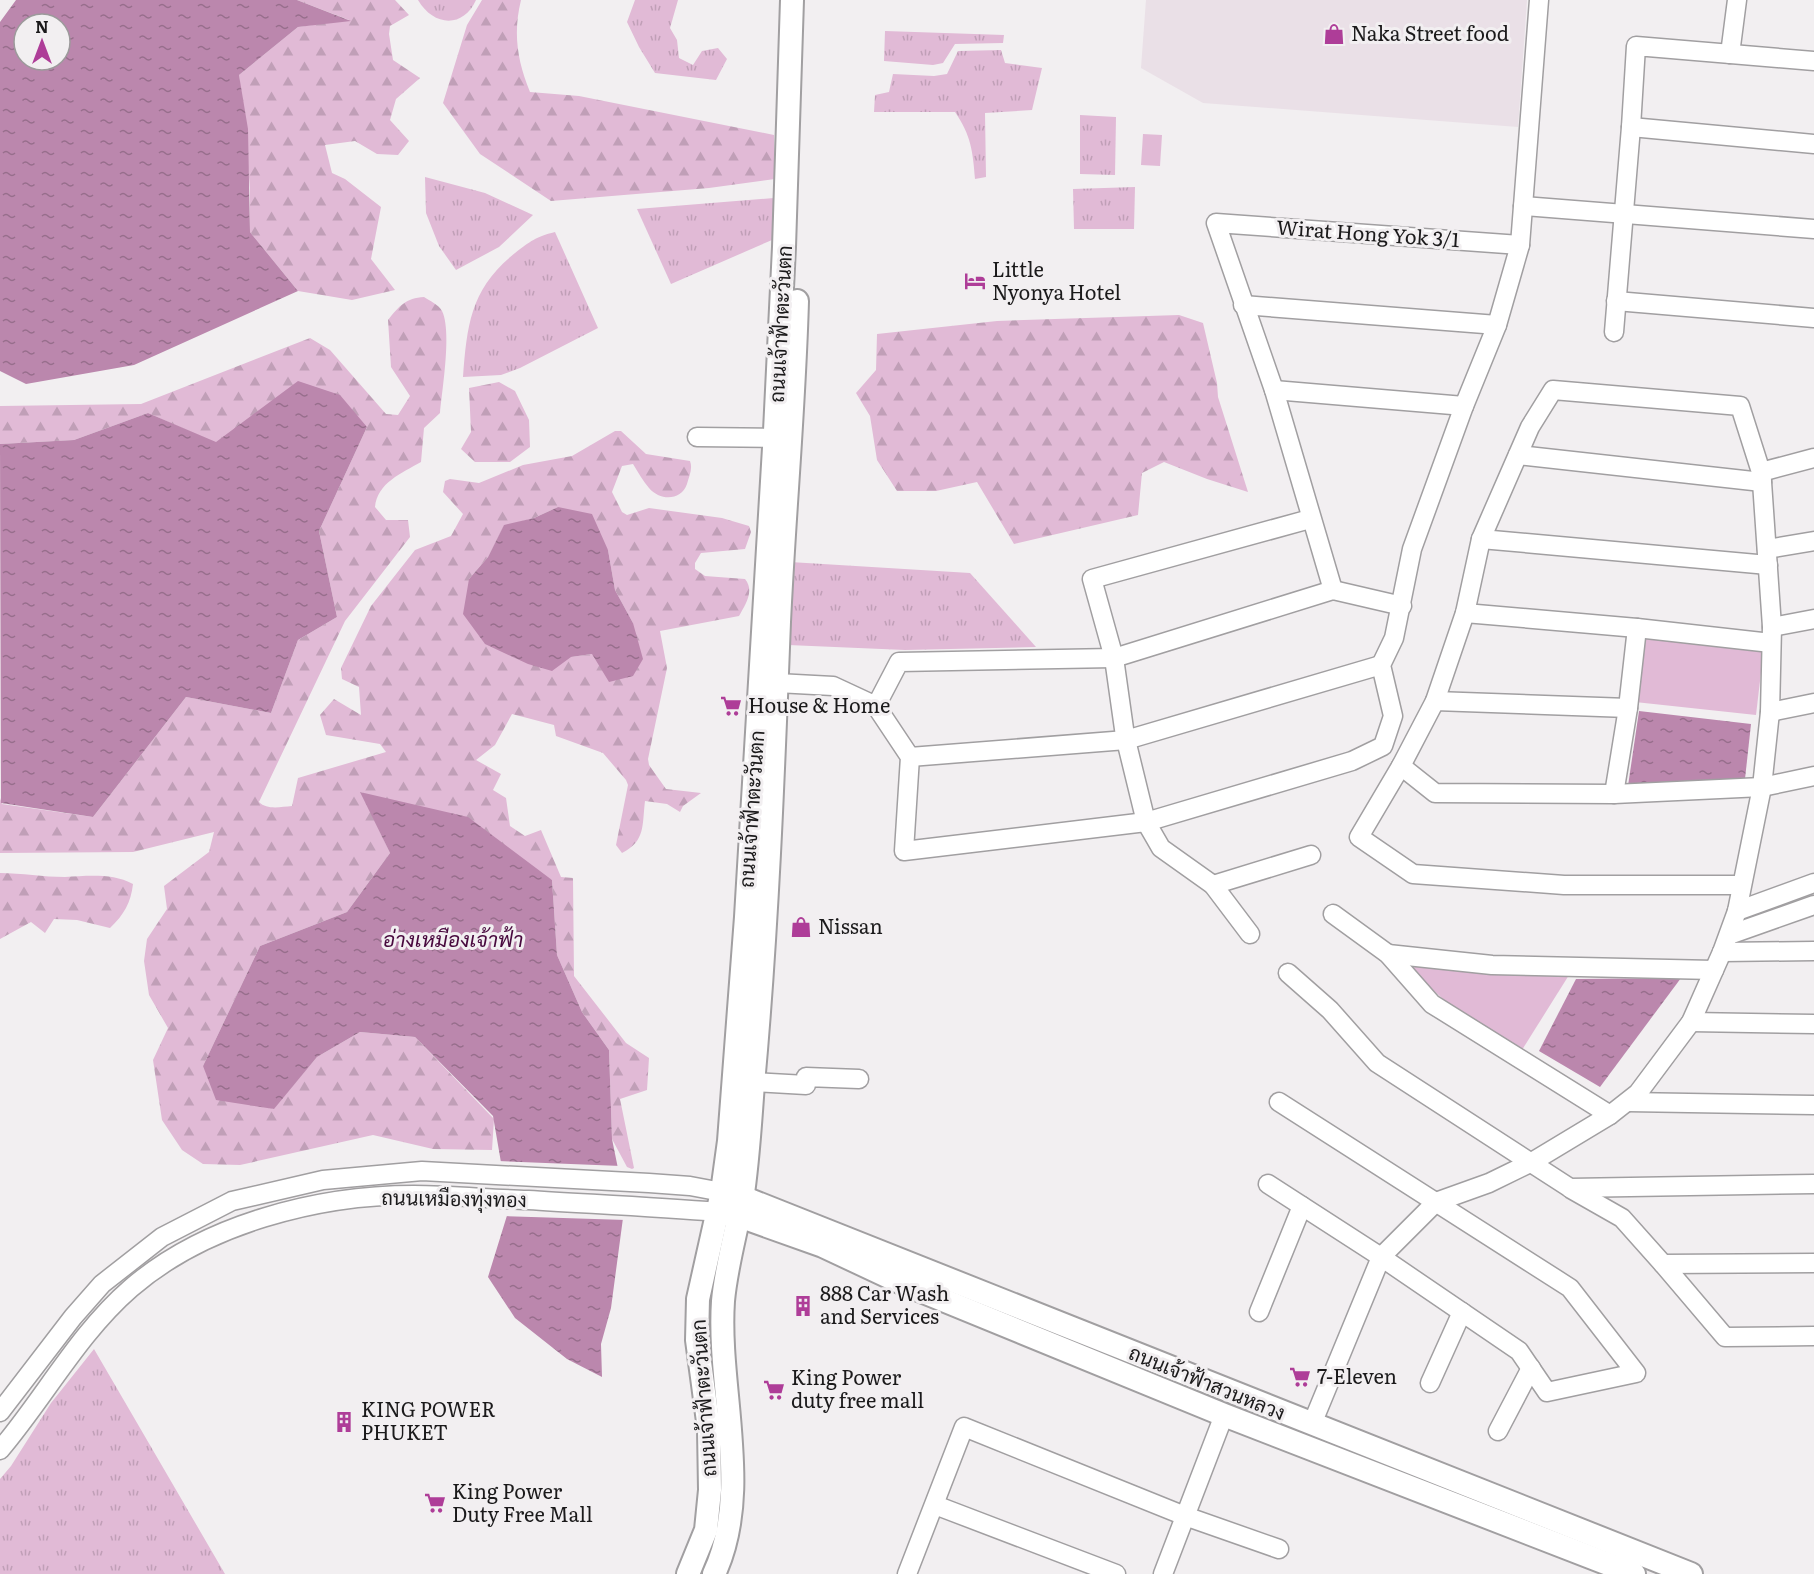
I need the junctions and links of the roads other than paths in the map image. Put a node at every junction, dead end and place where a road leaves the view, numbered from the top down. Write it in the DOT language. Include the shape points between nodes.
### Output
graph roads {
  1 [pos="792,0"];
  2 [pos="807,0"];
  3 [pos="1539,0"];
  4 [pos="1737,0"];
  5 [pos="1730,54"];
  6 [pos="1814,61"];
  7 [pos="1632,127"];
  8 [pos="1814,144"];
  9 [pos="1523,206"];
  10 [pos="1624,215"];
  11 [pos="1814,229"];
  12 [pos="1520,245"];
  13 [pos="1616,301"];
  14 [pos="1243,305"];
  15 [pos="1814,318"];
  16 [pos="1497,325"];
  17 [pos="1614,332"];
  18 [pos="1274,390"];
  19 [pos="1464,406"];
  20 [pos="697,437"];
  21 [pos="775,438"];
  22 [pos="1518,454"];
  23 [pos="1814,458"];
  24 [pos="1761,477"];
  25 [pos="1310,519"];
  26 [pos="1481,539"];
  27 [pos="1814,541"];
  28 [pos="1767,557"];
  29 [pos="1333,590"];
  30 [pos="1402,606"];
  31 [pos="1465,613"];
  32 [pos="1814,619"];
  33 [pos="1637,628"];
  34 [pos="1772,635"];
  35 [pos="1114,658"];
  36 [pos="1381,665"];
  37 [pos="777,683"];
  38 [pos="1435,701"];
  39 [pos="1814,703"];
  40 [pos="876,706"];
  41 [pos="1628,708"];
  42 [pos="1770,712"];
  43 [pos="1126,740"];
  44 [pos="910,757"];
  45 [pos="1401,766"];
  46 [pos="1814,776"];
  47 [pos="1762,788"];
  48 [pos="1614,794"];
  49 [pos="1146,822"];
  50 [pos="1311,855"];
  51 [pos="1814,883"];
  52 [pos="1213,885"];
  53 [pos="1742,885"];
  54 [pos="1814,905"];
  55 [pos="1737,911"];
  56 [pos="1333,914"];
  57 [pos="1250,934"];
  58 [pos="1726,944"];
  59 [pos="1814,951"];
  60 [pos="1388,954"];
  61 [pos="1714,970"];
  62 [pos="1288,973"];
  63 [pos="1691,1022"];
  64 [pos="1814,1024"];
  65 [pos="859,1079"];
  66 [pos="753,1082"];
  67 [pos="1279,1102"];
  68 [pos="1628,1102"];
  69 [pos="1814,1105"];
  70 [pos="1610,1115"];
  71 [pos="1533,1162"];
  72 [pos="1268,1184"];
  73 [pos="1814,1184"];
  74 [pos="1570,1188"];
  75 [pos="1436,1202"];
  76 [pos="730,1204"];
  77 [pos="1302,1206"];
  78 [pos="1381,1257"];
  79 [pos="1814,1263"];
  80 [pos="1663,1264"];
  81 [pos="1259,1312"];
  82 [pos="1462,1312"];
  83 [pos="1814,1335"];
  84 [pos="1531,1368"];
  85 [pos="1430,1383"];
  86 [pos="0,1412"];
  87 [pos="1224,1415"];
  88 [pos="0,1419"];
  89 [pos="1312,1424"];
  90 [pos="15,1430"];
  91 [pos="1498,1431"];
  92 [pos="0,1450"];
  93 [pos="1447,1489"];
  94 [pos="934,1505"];
  95 [pos="1185,1516"];
  96 [pos="1279,1549"];
  97 [pos="688,1574"];
  98 [pos="714,1574"];
  99 [pos="907,1574"];
  100 [pos="1116,1574"];
  101 [pos="1163,1574"];
  102 [pos="1634,1574"];
  103 [pos="1692,1574"];
  1 -- 21 [label="main road, ถนนเจ้าฟ้าตะวันตก"];
  2 -- 37 [label="main road, ถนนเจ้าฟ้าตะวันตก" via="795,383"];
  3 -- 9 [label="street"];
  4 -- 5 [label="street"];
  5 -- 6 [label="street"];
  5 -- 7 [label="street" via="1636,46"];
  7 -- 8 [label="street"];
  7 -- 10 [label="street"];
  9 -- 10 [label="street"];
  9 -- 12 [label="street"];
  10 -- 11 [label="street"];
  10 -- 13 [label="street"];
  12 -- 14 [label="street, Wirat Hong Yok 3/1" via="1216,223"];
  12 -- 16 [label="street"];
  13 -- 15 [label="street"];
  13 -- 17 [label="street"];
  14 -- 16 [label="street"];
  14 -- 18 [label="street"];
  16 -- 19 [label="street"];
  18 -- 19 [label="street"];
  18 -- 25 [label="street"];
  19 -- 30 [label="street" via="1412,549"];
  20 -- 21 [label="street"];
  21 -- 76 [label="main road, ถนนเจ้าฟ้าตะวันตก" via="729,1141"];
  22 -- 24 [label="street"];
  22 -- 24 [label="street" via="1553,390 1740,406"];
  22 -- 26 [label="street"];
  23 -- 24 [label="street"];
  24 -- 28 [label="street"];
  25 -- 29 [label="street"];
  25 -- 35 [label="street" via="1092,579"];
  26 -- 28 [label="street"];
  26 -- 31 [label="street"];
  27 -- 28 [label="street"];
  28 -- 34 [label="street"];
  29 -- 30 [label="street"];
  29 -- 35 [label="street"];
  30 -- 36 [label="street" via="1395,638"];
  31 -- 33 [label="street"];
  31 -- 38 [label="street"];
  32 -- 34 [label="street"];
  33 -- 34 [label="street"];
  33 -- 41 [label="street"];
  34 -- 42 [label="street"];
  35 -- 40 [label="street" via="899,662"];
  35 -- 43 [label="street"];
  36 -- 43 [label="street"];
  36 -- 49 [label="street" via="1393,716 1383,746 1352,761"];
  37 -- 40 [label="street" via="832,686"];
  37 -- 66 [label="main road, ถนนเจ้าฟ้าตะวันตก"];
  38 -- 41 [label="street"];
  38 -- 45 [label="street"];
  39 -- 42 [label="street"];
  40 -- 44 [label="street"];
  41 -- 48 [label="street"];
  42 -- 47 [label="street"];
  43 -- 44 [label="street"];
  43 -- 49 [label="street"];
  44 -- 49 [label="street" via="904,851"];
  45 -- 48 [label="street" via="1435,793"];
  45 -- 53 [label="street" via="1359,837 1413,874 1564,885"];
  46 -- 47 [label="street"];
  47 -- 48 [label="street"];
  47 -- 53 [label="street"];
  49 -- 52 [label="street" via="1161,848"];
  50 -- 52 [label="street"];
  51 -- 55 [label="street"];
  52 -- 57 [label="street"];
  53 -- 55 [label="street"];
  54 -- 58 [label="street"];
  55 -- 58 [label="street"];
  56 -- 60 [label="street"];
  58 -- 59 [label="street"];
  58 -- 61 [label="street"];
  60 -- 61 [label="street" via="1492,965"];
  60 -- 70 [label="street" via="1432,1004"];
  61 -- 63 [label="street"];
  62 -- 71 [label="street" via="1330,1010 1377,1063"];
  63 -- 64 [label="street"];
  63 -- 68 [label="street"];
  65 -- 66 [label="street" via="806,1077 806,1085"];
  66 -- 76 [label="main road, ถนนเจ้าฟ้าตะวันตก"];
  67 -- 75 [label="street"];
  68 -- 69 [label="street"];
  68 -- 70 [label="street"];
  70 -- 71 [label="street"];
  71 -- 74 [label="street"];
  71 -- 75 [label="street"];
  72 -- 77 [label="street"];
  73 -- 74 [label="street"];
  74 -- 80 [label="street" via="1622,1218"];
  75 -- 78 [label="street"];
  75 -- 84 [label="street" via="1570,1288 1636,1373 1547,1392"];
  76 -- 86 [label="street, ถนนเหมืองทุ่งทอง" via="690,1186 422,1172 323,1180 232,1201 162,1237 102,1284"];
  76 -- 87 [label="main road, ถนนเจ้าฟ้าสวนหลวง" via="904,1284"];
  76 -- 89 [label="main road, ถนนเจ้าฟ้าสวนหลวง"];
  76 -- 90 [label="street, ถนนเหมืองทุ่งทอง" via="648,1206 414,1195 371,1197 278,1214 202,1241 133,1287 81,1341"];
  76 -- 97 [label="main road, ถนนเจ้าฟ้าตะวันตก" via="698,1299 697,1328 711,1447 709,1510 702,1543"];
  76 -- 98 [label="main road, ถนนเจ้าฟ้าตะวันตก" via="721,1337 731,1462 730,1517 726,1545"];
  77 -- 78 [label="street"];
  77 -- 81 [label="street"];
  78 -- 82 [label="street"];
  78 -- 89 [label="street"];
  79 -- 80 [label="street"];
  80 -- 83 [label="street" via="1725,1337"];
  82 -- 84 [label="street" via="1519,1351"];
  82 -- 85 [label="street"];
  84 -- 91 [label="street"];
  87 -- 93 [label="main road, ถนนเจ้าฟ้าสวนหลวง"];
  87 -- 95 [label="street"];
  88 -- 90 [label="street"];
  89 -- 93 [label="main road, ถนนเจ้าฟ้าสวนหลวง"];
  90 -- 92 [label="street, ถนนเหมืองทุ่งทอง"];
  93 -- 102 [label="main road, ถนนเจ้าฟ้าสวนหลวง"];
  93 -- 103 [label="main road, ถนนเจ้าฟ้าสวนหลวง"];
  94 -- 95 [label="street" via="964,1427"];
  94 -- 99 [label="street"];
  94 -- 100 [label="street"];
  95 -- 96 [label="street"];
  95 -- 101 [label="street"];
}
